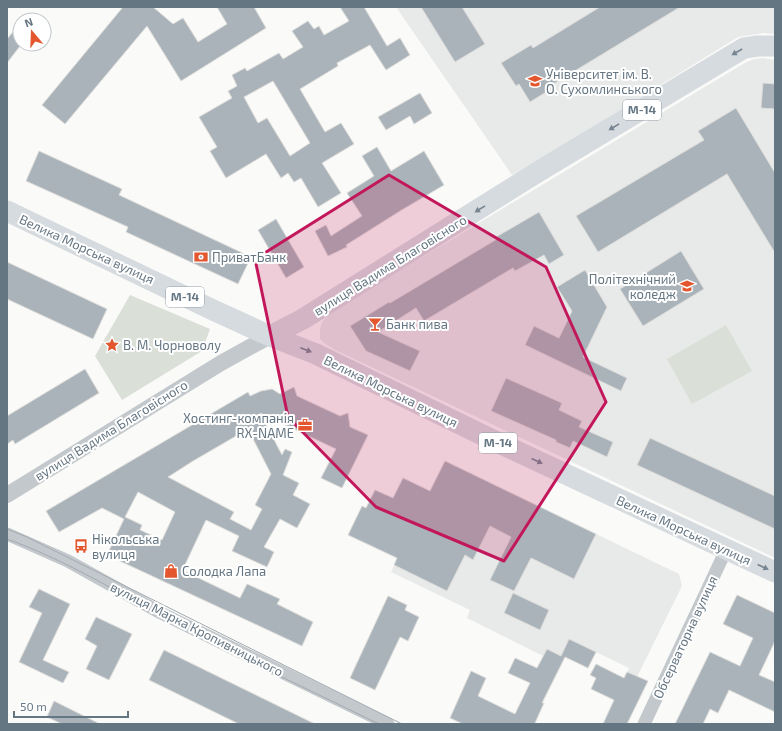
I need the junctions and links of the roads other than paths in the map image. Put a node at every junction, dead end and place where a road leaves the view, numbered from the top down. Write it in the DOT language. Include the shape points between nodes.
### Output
graph roads {
  1 [pos="775,46"];
  2 [pos="7,212"];
  3 [pos="270,336"];
  4 [pos="7,495"];
  5 [pos="7,534"];
  6 [pos="726,550"];
  7 [pos="775,572"];
  8 [pos="388,724"];
  9 [pos="644,724"];
  1 -- 3 [label="highway, вулиця Вадима Благовісного / М-14, one-way" via="744,48 303,319"];
  2 -- 3 [label="highway, Велика Морська вулиця / М-14"];
  3 -- 4 [label="street, вулиця Вадима Благовісного"];
  3 -- 6 [label="highway, Велика Морська вулиця / М-14, one-way" via="316,354"];
  5 -- 8 [label="street, вулиця Марка Кропивницького" via="68,562 161,613"];
  6 -- 7 [label="highway, Велика Морська вулиця / М-14, one-way"];
  6 -- 9 [label="street, Обсерваторна вулиця"];
}
